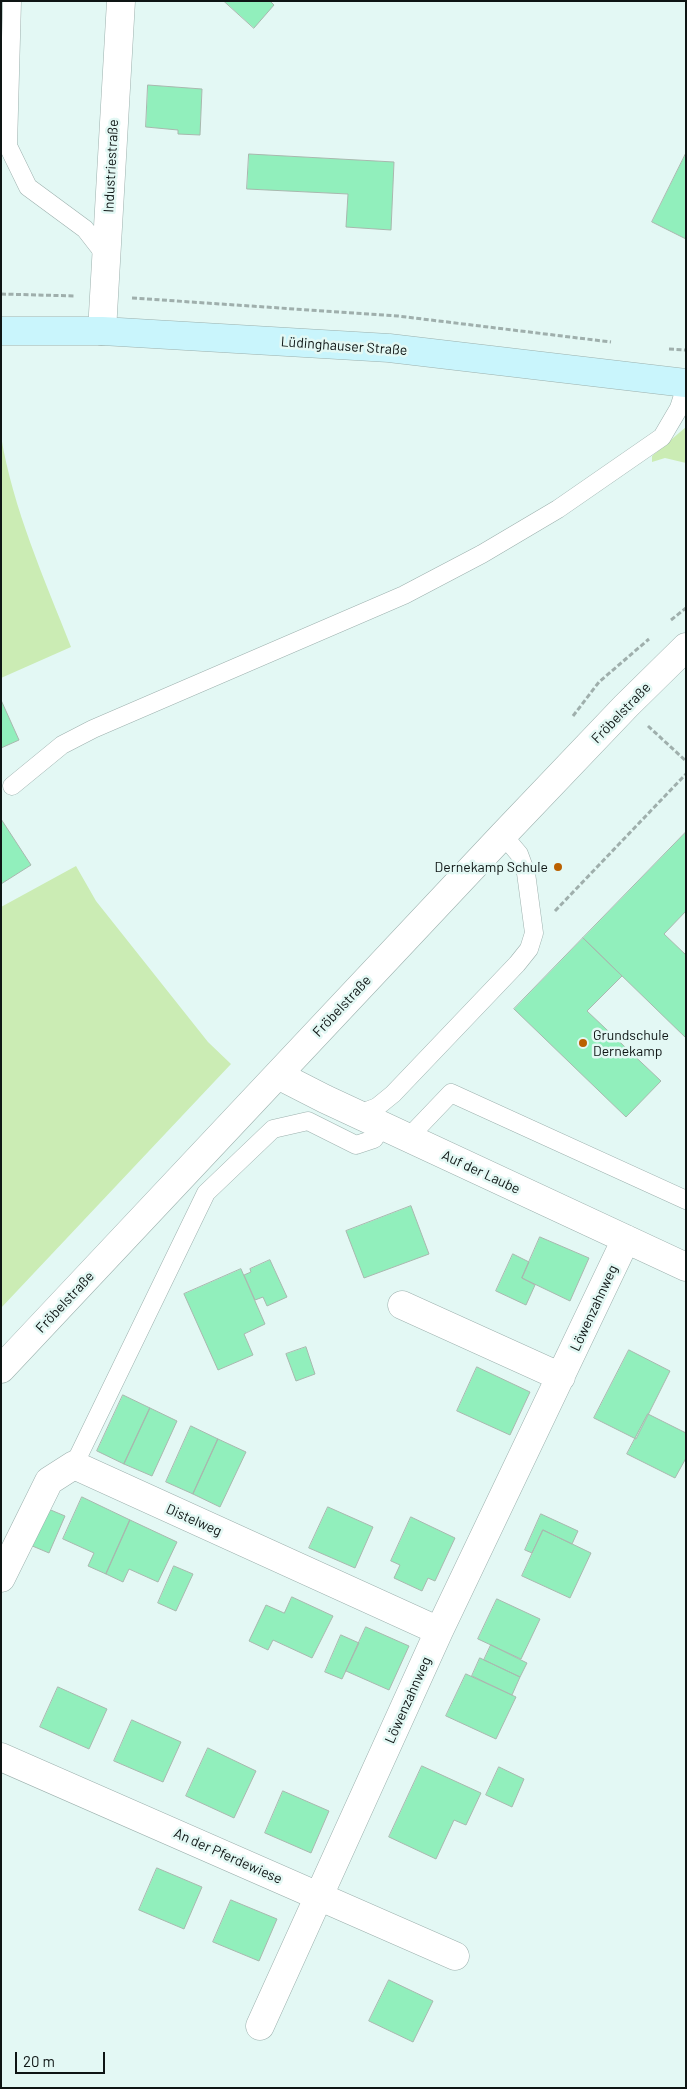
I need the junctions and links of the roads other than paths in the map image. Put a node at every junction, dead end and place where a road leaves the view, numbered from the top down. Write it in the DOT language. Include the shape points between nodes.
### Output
graph roads {
  1 [pos="12,1"];
  2 [pos="121,1"];
  3 [pos="106,256"];
  4 [pos="1,331"];
  5 [pos="102,331"];
  6 [pos="686,385"];
  7 [pos="686,647"];
  8 [pos="12,786"];
  9 [pos="503,835"];
  10 [pos="278,1075"];
  11 [pos="371,1120"];
  12 [pos="408,1138"];
  13 [pos="686,1200"];
  14 [pos="626,1239"];
  15 [pos="686,1267"];
  16 [pos="402,1305"];
  17 [pos="1,1369"];
  18 [pos="561,1377"];
  19 [pos="74,1465"];
  20 [pos="1,1578"];
  21 [pos="439,1631"];
  22 [pos="1,1757"];
  23 [pos="319,1896"];
  24 [pos="455,1956"];
  25 [pos="260,2026"];
  1 -- 3 [label="lane" via="8,146 28,187 85,229"];
  2 -- 3 [label="street, Industriestraße"];
  3 -- 5 [label="street, Industriestraße"];
  4 -- 5 [label="street, Lüdinghauser Straße"];
  5 -- 6 [label="street, Lüdinghauser Straße" via="389,348"];
  6 -- 8 [label="lane" via="679,408 662,437 516,534 404,595 93,729 62,745"];
  7 -- 9 [label="street, Fröbelstraße"];
  9 -- 10 [label="street, Fröbelstraße"];
  9 -- 11 [label="lane" via="518,854 526,873 534,933 528,949 393,1094 377,1107"];
  10 -- 11 [label="street, Auf der Laube"];
  10 -- 17 [label="street, Fröbelstraße"];
  11 -- 12 [label="street, Auf der Laube"];
  11 -- 19 [label="lane" via="374,1139 356,1145 308,1121 273,1129 206,1193"];
  12 -- 13 [label="lane" via="451,1093"];
  12 -- 14 [label="street, Auf der Laube"];
  14 -- 15 [label="street, Auf der Laube"];
  14 -- 18 [label="street, Löwenzahnweg"];
  16 -- 18 [label="street"];
  18 -- 21 [label="street, Löwenzahnweg"];
  19 -- 20 [label="street" via="49,1481"];
  19 -- 21 [label="street, Distelweg"];
  21 -- 23 [label="street, Löwenzahnweg"];
  22 -- 23 [label="street, An der Pferdewiese"];
  23 -- 24 [label="street, An der Pferdewiese"];
  23 -- 25 [label="street, Löwenzahnweg"];
}
